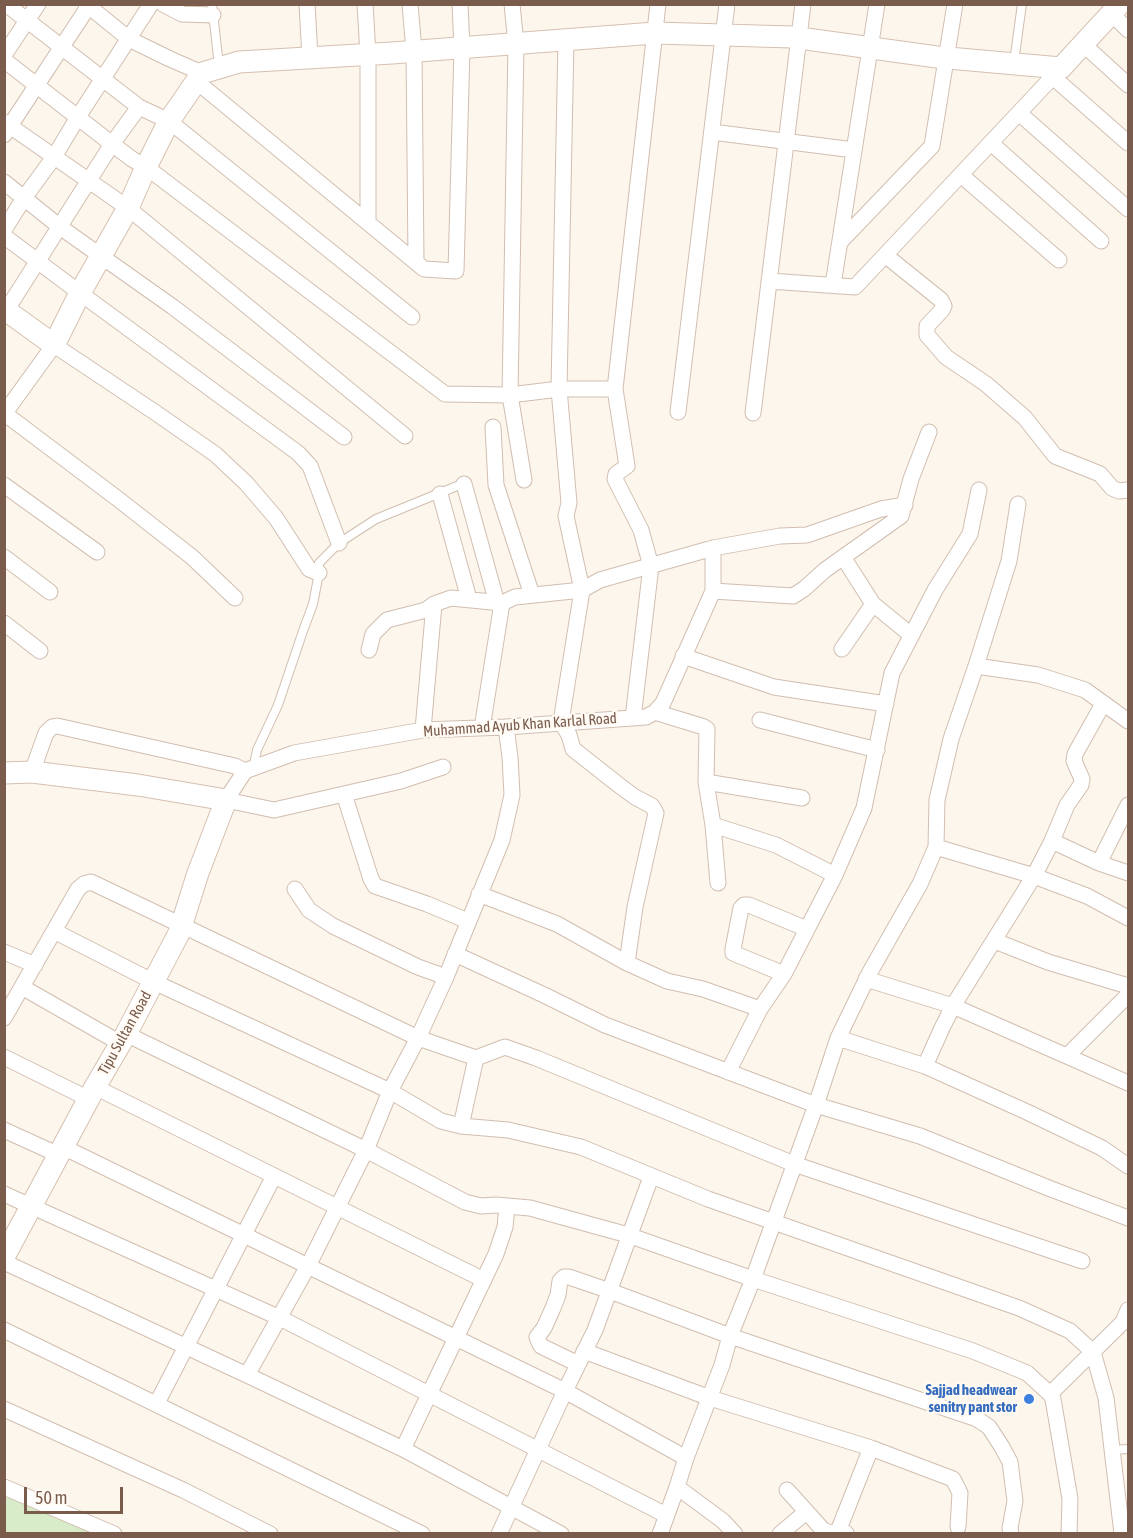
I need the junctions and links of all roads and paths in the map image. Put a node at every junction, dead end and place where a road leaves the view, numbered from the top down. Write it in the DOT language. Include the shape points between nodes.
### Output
graph roads {
  1 [pos="6,4"];
  2 [pos="38,4"];
  3 [pos="152,4"];
  4 [pos="163,4"];
  5 [pos="307,4"];
  6 [pos="365,4"];
  7 [pos="410,4"];
  8 [pos="460,4"];
  9 [pos="513,4"];
  10 [pos="658,4"];
  11 [pos="727,4"];
  12 [pos="803,4"];
  13 [pos="877,4"];
  14 [pos="956,4"];
  15 [pos="1022,4"];
  16 [pos="89,5"];
  17 [pos="1116,9"];
  18 [pos="212,10"];
  19 [pos="27,21"];
  20 [pos="1128,30"];
  21 [pos="655,33"];
  22 [pos="723,35"];
  23 [pos="799,38"];
  24 [pos="129,39"];
  25 [pos="566,40"];
  26 [pos="516,44"];
  27 [pos="1083,44"];
  28 [pos="870,47"];
  29 [pos="62,48"];
  30 [pos="462,48"];
  31 [pos="414,51"];
  32 [pos="4,55"];
  33 [pos="368,55"];
  34 [pos="947,57"];
  35 [pos="310,58"];
  36 [pos="4,60"];
  37 [pos="1014,64"];
  38 [pos="1057,73"];
  39 [pos="206,74"];
  40 [pos="103,79"];
  41 [pos="36,85"];
  42 [pos="1128,85"];
  43 [pos="139,106"];
  44 [pos="1019,113"];
  45 [pos="78,117"];
  46 [pos="168,121"];
  47 [pos="6,127"];
  48 [pos="712,132"];
  49 [pos="786,141"];
  50 [pos="990,143"];
  51 [pos="1128,143"];
  52 [pos="112,144"];
  53 [pos="854,150"];
  54 [pos="54,157"];
  55 [pos="146,167"];
  56 [pos="961,175"];
  57 [pos="89,181"];
  58 [pos="4,182"];
  59 [pos="24,198"];
  60 [pos="128,208"];
  61 [pos="1128,209"];
  62 [pos="368,223"];
  63 [pos="60,228"];
  64 [pos="4,230"];
  65 [pos="4,236"];
  66 [pos="841,241"];
  67 [pos="1101,241"];
  68 [pos="100,255"];
  69 [pos="885,255"];
  70 [pos="1059,260"];
  71 [pos="38,262"];
  72 [pos="416,262"];
  73 [pos="769,281"];
  74 [pos="833,285"];
  75 [pos="80,293"];
  76 [pos="5,311"];
  77 [pos="412,317"];
  78 [pos="54,345"];
  79 [pos="559,389"];
  80 [pos="615,389"];
  81 [pos="510,395"];
  82 [pos="678,412"];
  83 [pos="5,413"];
  84 [pos="753,413"];
  85 [pos="493,427"];
  86 [pos="928,432"];
  87 [pos="405,436"];
  88 [pos="344,437"];
  89 [pos="524,480"];
  90 [pos="4,484"];
  91 [pos="464,484"];
  92 [pos="979,490"];
  93 [pos="1128,490"];
  94 [pos="440,494"];
  95 [pos="1018,504"];
  96 [pos="905,505"];
  97 [pos="339,543"];
  98 [pos="713,548"];
  99 [pos="97,552"];
  100 [pos="4,557"];
  101 [pos="843,557"];
  102 [pos="651,566"];
  103 [pos="319,573"];
  104 [pos="582,590"];
  105 [pos="713,591"];
  106 [pos="50,592"];
  107 [pos="532,595"];
  108 [pos="235,598"];
  109 [pos="469,600"];
  110 [pos="499,603"];
  111 [pos="434,604"];
  112 [pos="873,604"];
  113 [pos="4,622"];
  114 [pos="911,635"];
  115 [pos="842,649"];
  116 [pos="369,650"];
  117 [pos="40,651"];
  118 [pos="683,656"];
  119 [pos="976,666"];
  120 [pos="886,704"];
  121 [pos="1103,704"];
  122 [pos="655,712"];
  123 [pos="633,718"];
  124 [pos="760,720"];
  125 [pos="1128,721"];
  126 [pos="561,722"];
  127 [pos="506,727"];
  128 [pos="482,728"];
  129 [pos="423,730"];
  130 [pos="877,750"];
  131 [pos="443,767"];
  132 [pos="249,770"];
  133 [pos="32,772"];
  134 [pos="4,773"];
  135 [pos="706,782"];
  136 [pos="344,794"];
  137 [pos="802,798"];
  138 [pos="226,800"];
  139 [pos="1128,804"];
  140 [pos="713,825"];
  141 [pos="1052,841"];
  142 [pos="936,847"];
  143 [pos="1100,862"];
  144 [pos="1128,873"];
  145 [pos="835,875"];
  146 [pos="1034,876"];
  147 [pos="718,883"];
  148 [pos="295,888"];
  149 [pos="479,894"];
  150 [pos="1128,918"];
  151 [pos="468,921"];
  152 [pos="181,925"];
  153 [pos="807,929"];
  154 [pos="54,931"];
  155 [pos="995,941"];
  156 [pos="4,952"];
  157 [pos="454,954"];
  158 [pos="627,963"];
  159 [pos="35,964"];
  160 [pos="784,974"];
  161 [pos="446,977"];
  162 [pos="866,980"];
  163 [pos="154,982"];
  164 [pos="1128,986"];
  165 [pos="22,987"];
  166 [pos="1128,995"];
  167 [pos="953,1006"];
  168 [pos="760,1009"];
  169 [pos="4,1018"];
  170 [pos="418,1038"];
  171 [pos="838,1038"];
  172 [pos="123,1039"];
  173 [pos="1067,1056"];
  174 [pos="4,1057"];
  175 [pos="476,1058"];
  176 [pos="925,1066"];
  177 [pos="728,1072"];
  178 [pos="1128,1083"];
  179 [pos="390,1091"];
  180 [pos="92,1093"];
  181 [pos="816,1105"];
  182 [pos="461,1126"];
  183 [pos="4,1130"];
  184 [pos="366,1150"];
  185 [pos="61,1151"];
  186 [pos="794,1164"];
  187 [pos="1128,1166"];
  188 [pos="274,1176"];
  189 [pos="651,1177"];
  190 [pos="4,1194"];
  191 [pos="32,1205"];
  192 [pos="507,1206"];
  193 [pos="337,1208"];
  194 [pos="1128,1218"];
  195 [pos="774,1222"];
  196 [pos="244,1235"];
  197 [pos="628,1235"];
  198 [pos="4,1257"];
  199 [pos="1082,1261"];
  200 [pos="4,1263"];
  201 [pos="308,1266"];
  202 [pos="753,1279"];
  203 [pos="484,1280"];
  204 [pos="216,1289"];
  205 [pos="610,1291"];
  206 [pos="1128,1310"];
  207 [pos="280,1318"];
  208 [pos="4,1330"];
  209 [pos="730,1336"];
  210 [pos="456,1338"];
  211 [pos="186,1347"];
  212 [pos="1093,1352"];
  213 [pos="581,1358"];
  214 [pos="247,1375"];
  215 [pos="565,1391"];
  216 [pos="429,1394"];
  217 [pos="1050,1394"];
  218 [pos="710,1398"];
  219 [pos="157,1403"];
  220 [pos="4,1409"];
  221 [pos="871,1448"];
  222 [pos="403,1449"];
  223 [pos="1128,1449"];
  224 [pos="538,1450"];
  225 [pos="1111,1450"];
  226 [pos="686,1458"];
  227 [pos="4,1486"];
  228 [pos="677,1488"];
  229 [pos="787,1490"];
  230 [pos="512,1508"];
  231 [pos="806,1512"];
  232 [pos="666,1515"];
  233 [pos="958,1527"];
  234 [pos="114,1533"];
  235 [pos="270,1533"];
  236 [pos="422,1533"];
  237 [pos="499,1533"];
  238 [pos="561,1533"];
  239 [pos="660,1533"];
  240 [pos="735,1533"];
  241 [pos="780,1533"];
  242 [pos="841,1533"];
  243 [pos="1011,1533"];
  244 [pos="1069,1533"];
  245 [pos="1122,1533"];
  1 -- 19 [label="street"];
  2 -- 19 [label="street"];
  3 -- 24 [label="street"];
  4 -- 18 [label="street" via="182,14"];
  5 -- 35 [label="street"];
  6 -- 33 [label="street"];
  7 -- 31 [label="street"];
  8 -- 30 [label="street"];
  9 -- 26 [label="street"];
  10 -- 21 [label="street"];
  11 -- 22 [label="street"];
  12 -- 23 [label="street"];
  13 -- 28 [label="street"];
  14 -- 34 [label="street"];
  15 -- 37 [label="lane"];
  16 -- 24 [label="street"];
  16 -- 29 [label="street"];
  17 -- 20 [label="street"];
  17 -- 27 [label="street"];
  18 -- 39 [label="lane"];
  19 -- 29 [label="street"];
  19 -- 32 [label="street"];
  21 -- 22 [label="street"];
  21 -- 25 [label="street"];
  21 -- 80 [label="street"];
  22 -- 23 [label="street"];
  22 -- 48 [label="street"];
  23 -- 28 [label="street"];
  23 -- 49 [label="street"];
  24 -- 39 [label="street"];
  24 -- 40 [label="street"];
  25 -- 26 [label="street"];
  25 -- 79 [label="street"];
  26 -- 30 [label="street"];
  26 -- 81 [label="street"];
  27 -- 38 [label="street"];
  27 -- 42 [label="street"];
  28 -- 34 [label="street"];
  28 -- 53 [label="street"];
  29 -- 40 [label="street"];
  29 -- 41 [label="street"];
  30 -- 31 [label="street"];
  30 -- 72 [label="street" via="456,272 424,269"];
  31 -- 33 [label="street"];
  31 -- 72 [label="street"];
  33 -- 35 [label="street"];
  33 -- 62 [label="street"];
  34 -- 37 [label="street"];
  34 -- 66 [label="street" via="932,146"];
  35 -- 39 [label="street" via="239,62"];
  36 -- 41 [label="street"];
  37 -- 38 [label="street"];
  38 -- 44 [label="street"];
  38 -- 51 [label="street"];
  39 -- 46 [label="street"];
  39 -- 62 [label="street"];
  40 -- 43 [label="street"];
  40 -- 45 [label="street"];
  41 -- 45 [label="street"];
  41 -- 47 [label="street"];
  43 -- 46 [label="street"];
  43 -- 52 [label="street"];
  44 -- 50 [label="street"];
  44 -- 61 [label="street"];
  45 -- 52 [label="street"];
  45 -- 54 [label="street"];
  46 -- 55 [label="street"];
  46 -- 77 [label="street"];
  47 -- 54 [label="street"];
  48 -- 49 [label="street"];
  48 -- 82 [label="street"];
  49 -- 53 [label="street"];
  49 -- 73 [label="street"];
  50 -- 56 [label="street"];
  50 -- 67 [label="street"];
  52 -- 55 [label="street"];
  52 -- 57 [label="street"];
  53 -- 66 [label="street"];
  54 -- 57 [label="street"];
  54 -- 59 [label="street"];
  55 -- 60 [label="street"];
  55 -- 81 [label="street" via="445,394"];
  56 -- 69 [label="street"];
  56 -- 70 [label="street"];
  57 -- 60 [label="street"];
  57 -- 63 [label="street"];
  58 -- 59 [label="street"];
  59 -- 63 [label="street"];
  59 -- 64 [label="street"];
  60 -- 68 [label="street"];
  60 -- 87 [label="street"];
  62 -- 72 [label="street"];
  63 -- 68 [label="street"];
  63 -- 71 [label="street"];
  65 -- 71 [label="street"];
  66 -- 74 [label="street"];
  68 -- 75 [label="street"];
  68 -- 88 [label="street"];
  69 -- 74 [label="street" via="855,287"];
  69 -- 93 [label="street" via="941,300 944,306 927,326 927,335 946,357 1026,418 1055,456 1100,474 1112,488"];
  71 -- 75 [label="street"];
  71 -- 76 [label="street"];
  73 -- 74 [label="street"];
  73 -- 84 [label="street"];
  75 -- 78 [label="street"];
  75 -- 97 [label="street" via="298,453 310,466"];
  76 -- 78 [label="street"];
  78 -- 83 [label="street"];
  78 -- 103 [label="street" via="215,454 269,509 309,568"];
  79 -- 80 [label="street"];
  79 -- 81 [label="street"];
  79 -- 104 [label="street" via="569,503 566,516"];
  80 -- 102 [label="street" via="627,466 615,479 641,530"];
  81 -- 89 [label="street"];
  83 -- 108 [label="street" via="192,557"];
  85 -- 107 [label="street" via="496,485"];
  86 -- 96 [label="street"];
  90 -- 99 [label="street"];
  91 -- 94 [label="lane"];
  91 -- 110 [label="street"];
  92 -- 114 [label="street" via="970,534"];
  94 -- 97 [label="lane" via="376,519"];
  94 -- 109 [label="street"];
  95 -- 119 [label="street" via="1009,561"];
  96 -- 98 [label="street" via="807,535"];
  96 -- 101 [label="street" via="901,516"];
  97 -- 103 [label="lane" via="319,563"];
  98 -- 102 [label="street"];
  98 -- 105 [label="street"];
  100 -- 106 [label="street"];
  101 -- 105 [label="street" via="793,596"];
  101 -- 112 [label="street"];
  102 -- 104 [label="street" via="600,580"];
  102 -- 123 [label="street"];
  103 -- 132 [label="lane" via="314,604 278,705"];
  104 -- 107 [label="street"];
  104 -- 126 [label="street"];
  105 -- 118 [label="street"];
  107 -- 110 [label="street"];
  109 -- 110 [label="street"];
  109 -- 111 [label="street" via="451,598"];
  110 -- 128 [label="street"];
  111 -- 116 [label="street" via="426,610 387,620 374,634"];
  111 -- 129 [label="street"];
  112 -- 114 [label="street"];
  112 -- 115 [label="street"];
  113 -- 117 [label="street"];
  114 -- 120 [label="street" via="892,673"];
  118 -- 120 [label="street" via="774,687"];
  118 -- 122 [label="street" via="663,703"];
  119 -- 121 [label="street" via="1038,675 1085,690"];
  119 -- 142 [label="street" via="951,739 937,800"];
  120 -- 130 [label="street"];
  121 -- 125 [label="street"];
  121 -- 141 [label="street" via="1075,754 1081,785"];
  122 -- 123 [label="street, Muhammad Ayub Khan Karlal Road"];
  122 -- 135 [label="street" via="707,729"];
  123 -- 126 [label="street, Muhammad Ayub Khan Karlal Road"];
  124 -- 130 [label="street"];
  126 -- 127 [label="street, Muhammad Ayub Khan Karlal Road"];
  126 -- 158 [label="street" via="573,749 635,798 652,806 656,813"];
  127 -- 128 [label="street, Muhammad Ayub Khan Karlal Road"];
  127 -- 149 [label="street" via="512,795 502,840"];
  128 -- 129 [label="street, Muhammad Ayub Khan Karlal Road"];
  129 -- 132 [label="street, Muhammad Ayub Khan Karlal Road" via="294,753"];
  130 -- 145 [label="street" via="864,808"];
  131 -- 136 [label="street"];
  132 -- 133 [label="street" via="57,726 46,733"];
  132 -- 138 [label="street"];
  133 -- 134 [label="street"];
  133 -- 138 [label="street"];
  135 -- 137 [label="street"];
  135 -- 140 [label="street"];
  136 -- 138 [label="street" via="274,810"];
  136 -- 151 [label="street" via="375,886"];
  138 -- 152 [label="street, Tipu Sultan Road"];
  139 -- 143 [label="street"];
  140 -- 145 [label="street" via="776,845"];
  140 -- 147 [label="street"];
  141 -- 143 [label="street"];
  141 -- 146 [label="street"];
  142 -- 146 [label="street"];
  142 -- 162 [label="street" via="920,884"];
  143 -- 144 [label="street"];
  145 -- 153 [label="street"];
  146 -- 150 [label="street" via="1087,896"];
  146 -- 155 [label="street"];
  148 -- 161 [label="street" via="309,910 333,926"];
  149 -- 151 [label="street"];
  149 -- 158 [label="street" via="557,924"];
  151 -- 157 [label="street"];
  152 -- 154 [label="street" via="91,882 78,889"];
  152 -- 163 [label="street, Tipu Sultan Road"];
  152 -- 170 [label="street"];
  153 -- 160 [label="street"];
  153 -- 160 [label="street" via="749,905 741,908 733,953"];
  154 -- 159 [label="street"];
  154 -- 163 [label="street"];
  155 -- 164 [label="street"];
  155 -- 167 [label="street"];
  156 -- 159 [label="street"];
  157 -- 161 [label="street"];
  157 -- 177 [label="street" via="605,1025"];
  158 -- 168 [label="street" via="667,981"];
  159 -- 165 [label="street"];
  160 -- 168 [label="street"];
  161 -- 170 [label="street"];
  162 -- 167 [label="street"];
  162 -- 171 [label="street"];
  163 -- 172 [label="street, Tipu Sultan Road"];
  163 -- 179 [label="street"];
  165 -- 169 [label="street"];
  165 -- 172 [label="street"];
  166 -- 173 [label="street"];
  167 -- 173 [label="street"];
  167 -- 176 [label="street"];
  168 -- 177 [label="street"];
  170 -- 175 [label="street"];
  170 -- 179 [label="street"];
  171 -- 176 [label="street"];
  171 -- 181 [label="street"];
  172 -- 180 [label="street, Tipu Sultan Road"];
  172 -- 184 [label="street"];
  173 -- 178 [label="street"];
  174 -- 180 [label="street"];
  175 -- 182 [label="street"];
  175 -- 186 [label="street" via="505,1047"];
  176 -- 187 [label="street" via="1102,1148"];
  177 -- 181 [label="street"];
  179 -- 182 [label="street" via="441,1121"];
  179 -- 184 [label="street"];
  180 -- 185 [label="street, Tipu Sultan Road"];
  180 -- 188 [label="street"];
  181 -- 186 [label="street"];
  181 -- 194 [label="street" via="920,1136"];
  182 -- 189 [label="street" via="508,1130 581,1147"];
  183 -- 185 [label="street"];
  184 -- 192 [label="street" via="465,1202"];
  184 -- 193 [label="street"];
  185 -- 191 [label="street, Tipu Sultan Road"];
  185 -- 196 [label="street"];
  186 -- 195 [label="street"];
  186 -- 199 [label="street"];
  188 -- 193 [label="street"];
  188 -- 196 [label="street"];
  189 -- 195 [label="street"];
  189 -- 197 [label="street"];
  190 -- 191 [label="street"];
  191 -- 198 [label="street, Tipu Sultan Road"];
  191 -- 204 [label="street"];
  192 -- 197 [label="street" via="530,1208"];
  192 -- 203 [label="street" via="505,1227"];
  193 -- 201 [label="street"];
  193 -- 203 [label="street"];
  195 -- 202 [label="street"];
  195 -- 212 [label="street" via="1019,1308 1070,1331"];
  196 -- 201 [label="street"];
  196 -- 204 [label="street"];
  197 -- 202 [label="street"];
  197 -- 205 [label="street"];
  200 -- 211 [label="street"];
  201 -- 207 [label="street"];
  201 -- 210 [label="street"];
  202 -- 209 [label="street"];
  202 -- 217 [label="street" via="973,1351 1027,1373"];
  203 -- 210 [label="street"];
  204 -- 207 [label="street"];
  204 -- 211 [label="street"];
  205 -- 209 [label="street"];
  205 -- 213 [label="street"];
  205 -- 213 [label="street" via="569,1277 560,1281 553,1308 537,1336 541,1346"];
  206 -- 212 [label="street" via="1123,1322"];
  207 -- 214 [label="street"];
  207 -- 216 [label="street"];
  208 -- 219 [label="street"];
  209 -- 218 [label="street"];
  209 -- 243 [label="street" via="977,1419 989,1427 1010,1462 1015,1501"];
  210 -- 215 [label="street"];
  210 -- 216 [label="street"];
  211 -- 214 [label="street"];
  211 -- 219 [label="street"];
  212 -- 217 [label="street"];
  212 -- 225 [label="street" via="1106,1398"];
  213 -- 215 [label="street"];
  213 -- 218 [label="street"];
  214 -- 222 [label="street"];
  215 -- 224 [label="street"];
  215 -- 226 [label="street"];
  216 -- 222 [label="street"];
  216 -- 224 [label="street"];
  217 -- 244 [label="street" via="1056,1409 1070,1499"];
  218 -- 221 [label="street"];
  218 -- 226 [label="street"];
  219 -- 236 [label="street"];
  220 -- 235 [label="street"];
  221 -- 233 [label="street" via="952,1479 960,1492"];
  221 -- 242 [label="street"];
  222 -- 230 [label="street"];
  223 -- 225 [label="lane"];
  224 -- 230 [label="street"];
  224 -- 232 [label="street"];
  225 -- 245 [label="street"];
  226 -- 228 [label="street"];
  227 -- 234 [label="street"];
  228 -- 232 [label="street"];
  228 -- 240 [label="street"];
  229 -- 231 [label="street"];
  230 -- 237 [label="street"];
  230 -- 238 [label="street"];
  231 -- 241 [label="street"];
  231 -- 242 [label="street" via="823,1530"];
  232 -- 239 [label="street"];
}
